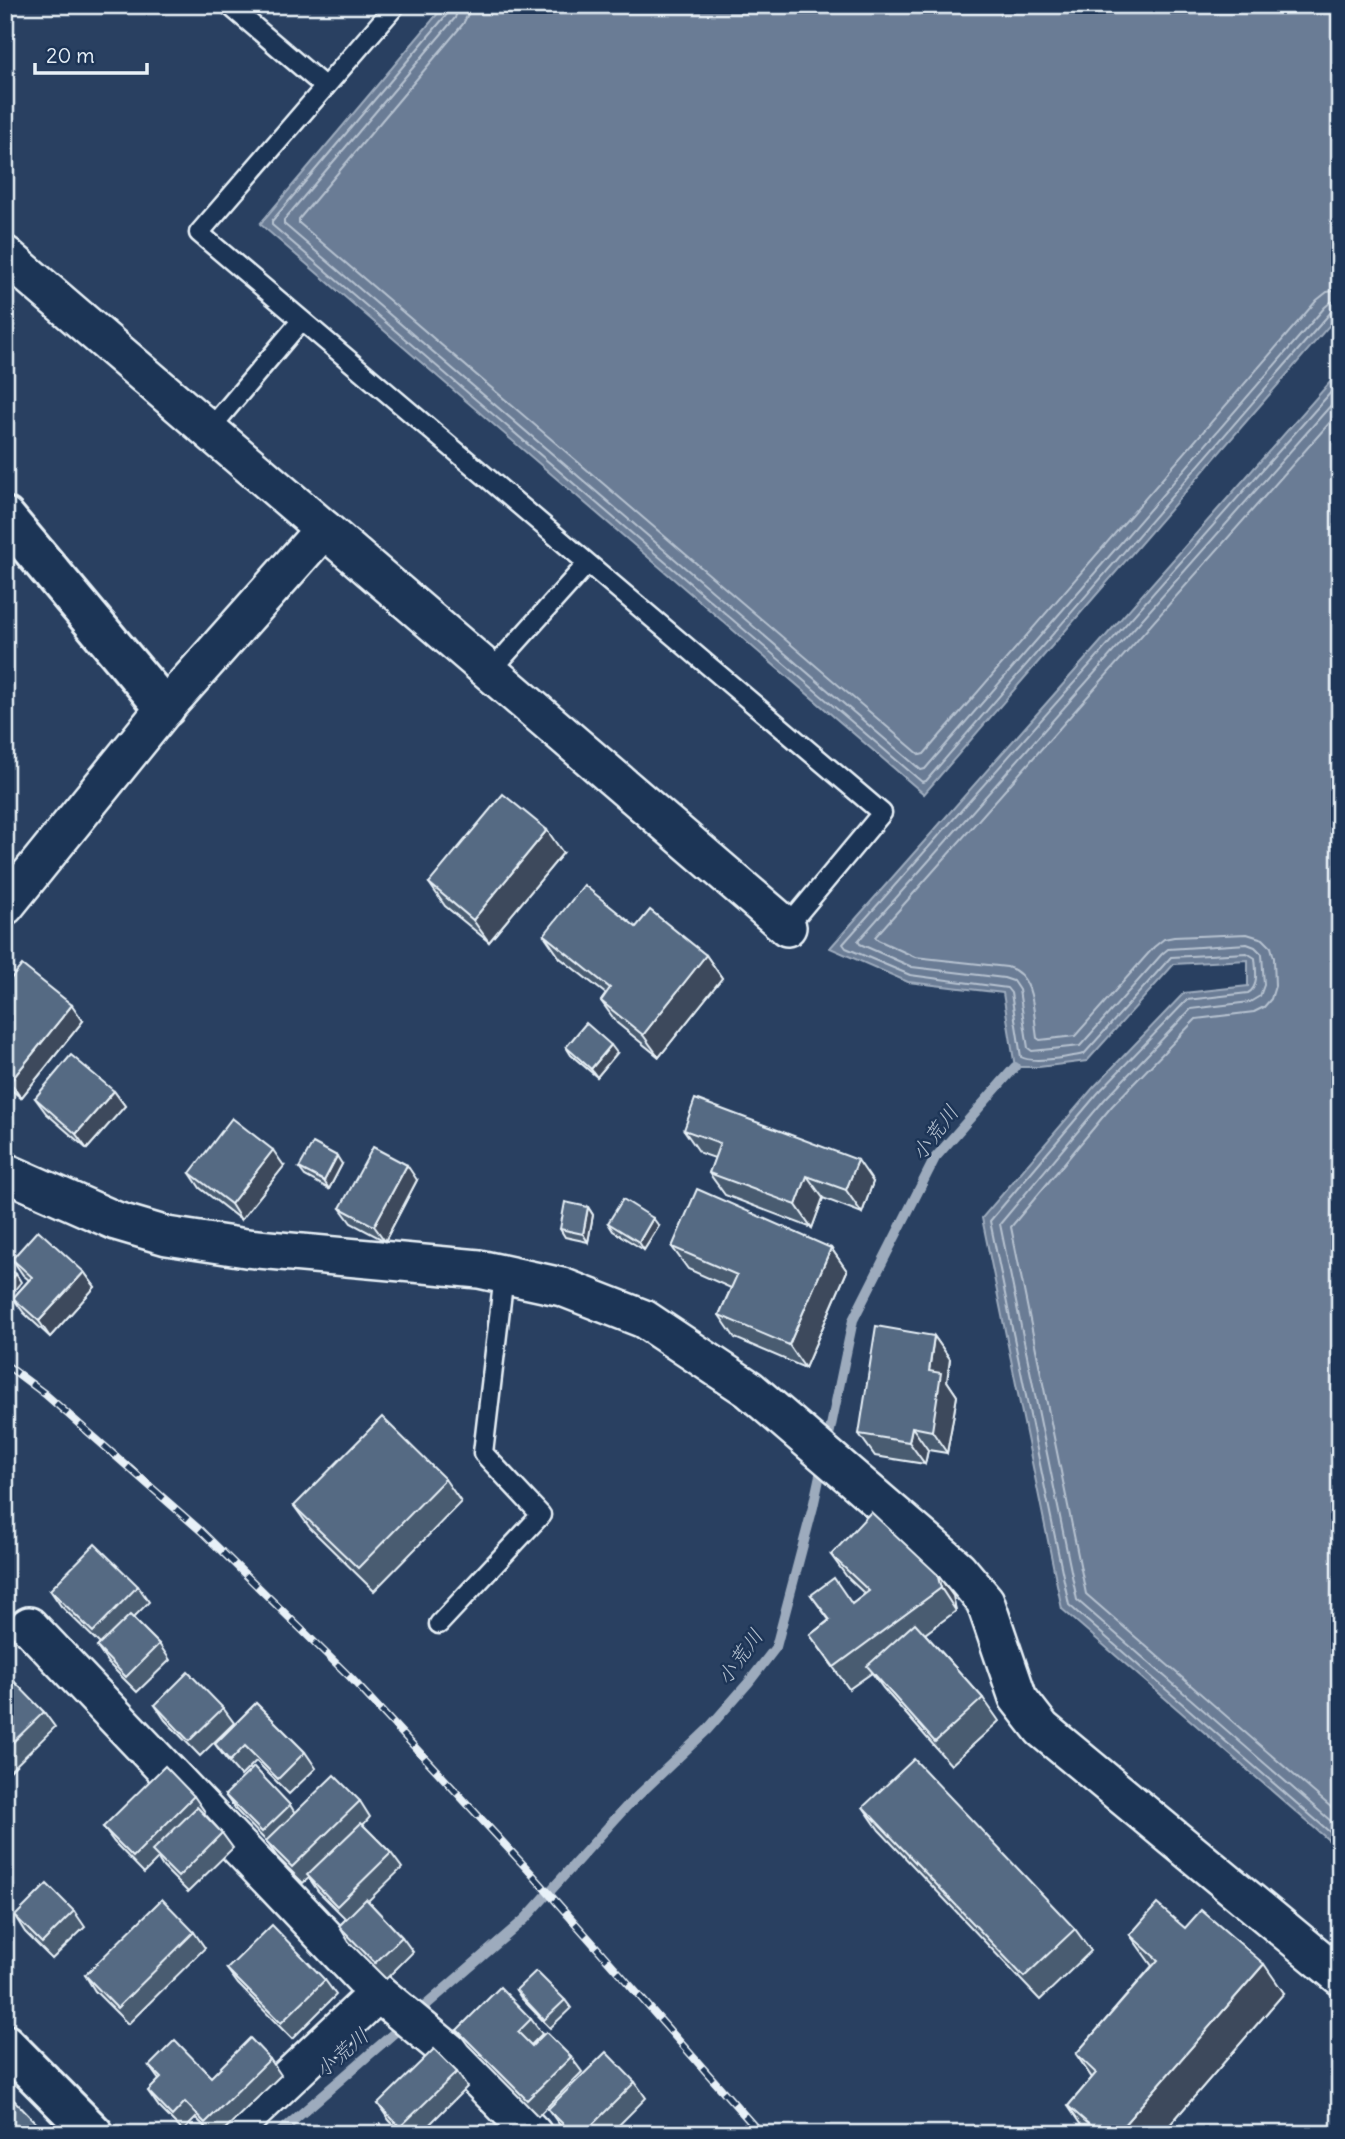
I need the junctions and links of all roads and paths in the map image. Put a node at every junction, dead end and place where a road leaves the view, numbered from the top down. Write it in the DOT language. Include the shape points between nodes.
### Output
graph roads {
  1 [pos="229,5"];
  2 [pos="396,5"];
  3 [pos="326,87"];
  4 [pos="5,255"];
  5 [pos="301,321"];
  6 [pos="209,430"];
  7 [pos="5,517"];
  8 [pos="324,529"];
  9 [pos="587,564"];
  10 [pos="491,672"];
  11 [pos="165,708"];
  12 [pos="5,906"];
  13 [pos="787,927"];
  14 [pos="5,1172"];
  15 [pos="504,1275"];
  16 [pos="439,1624"];
  17 [pos="29,1626"];
  18 [pos="1340,1976"];
  19 [pos="379,1993"];
  20 [pos="5,2044"];
  21 [pos="94,2134"];
  22 [pos="229,2134"];
  23 [pos="533,2134"];
  1 -- 3 [label="lane"];
  2 -- 3 [label="lane"];
  3 -- 5 [label="lane" via="199,233"];
  4 -- 6 [label="street"];
  5 -- 6 [label="lane"];
  5 -- 9 [label="lane"];
  6 -- 8 [label="street"];
  7 -- 11 [label="main road"];
  8 -- 10 [label="street"];
  8 -- 11 [label="street"];
  9 -- 10 [label="lane"];
  9 -- 13 [label="lane" via="882,813"];
  10 -- 13 [label="street"];
  11 -- 12 [label="street"];
  14 -- 15 [label="street" via="116,1221 167,1236"];
  15 -- 16 [label="lane" via="483,1453 541,1515"];
  15 -- 18 [label="street" via="562,1287 644,1319 749,1389 958,1569 985,1601 1018,1698 1042,1729"];
  17 -- 19 [label="street"];
  19 -- 22 [label="street"];
  19 -- 23 [label="street" via="465,2065"];
  20 -- 21 [label="main road"];
}
